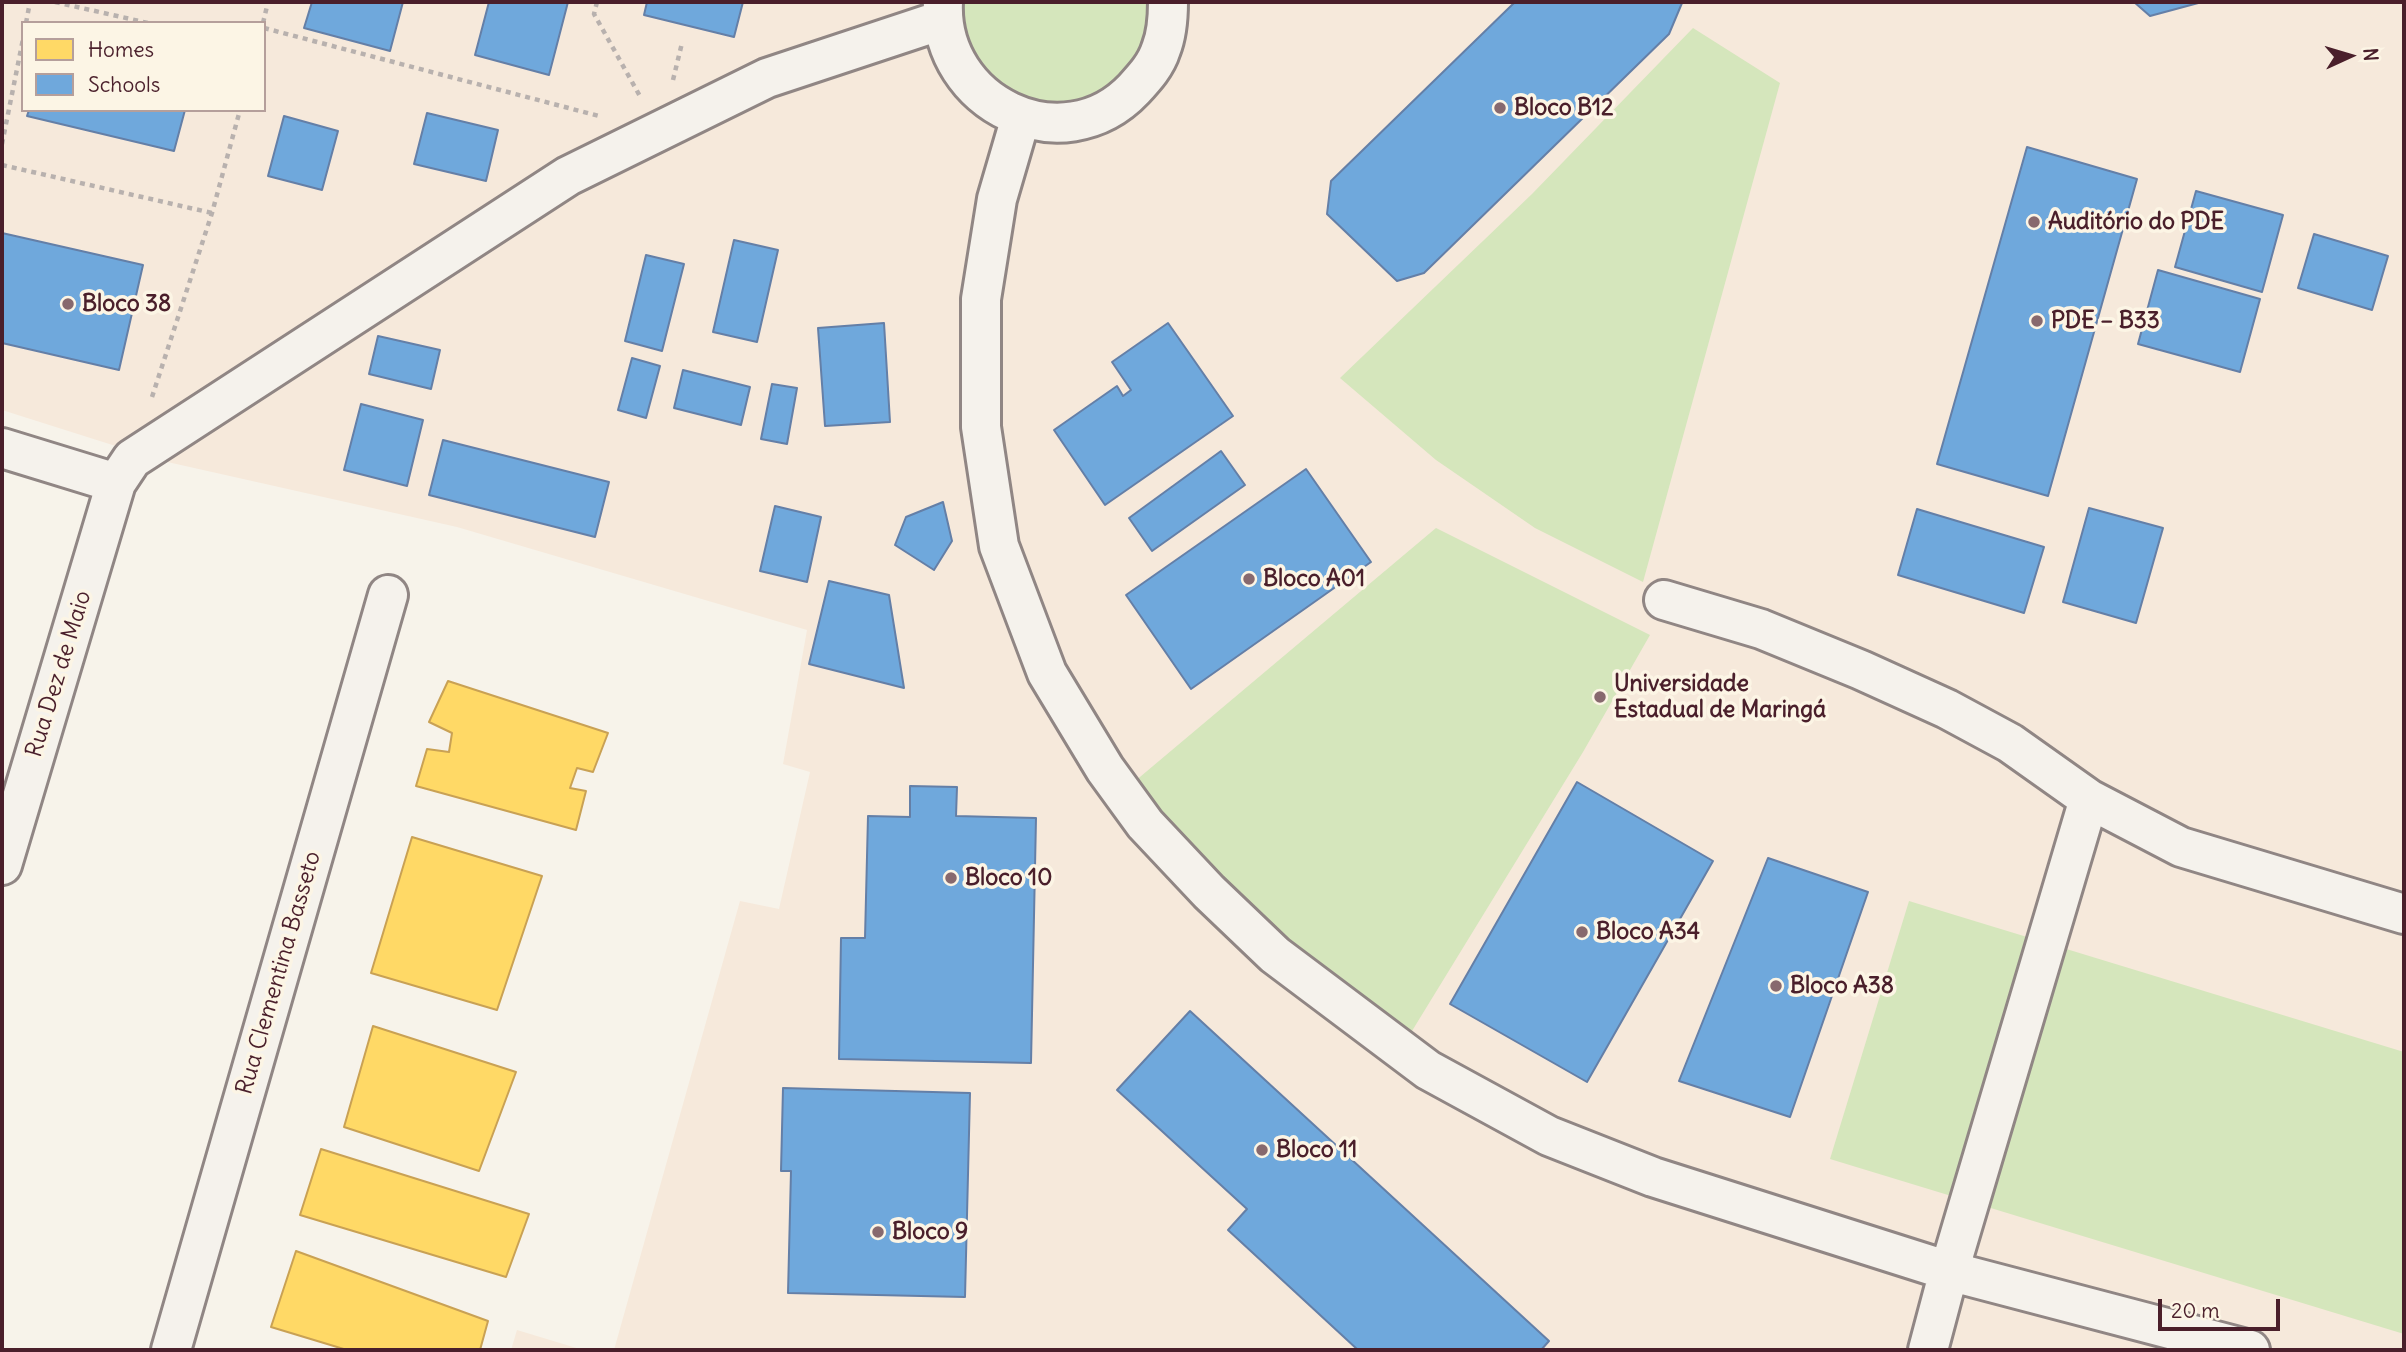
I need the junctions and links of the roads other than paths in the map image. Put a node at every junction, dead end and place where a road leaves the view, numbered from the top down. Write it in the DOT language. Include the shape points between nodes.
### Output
graph roads {
  1 [pos="1168,2"];
  2 [pos="943,11"];
  3 [pos="1021,117"];
  4 [pos="2,448"];
  5 [pos="124,471"];
  6 [pos="388,595"];
  7 [pos="1664,600"];
  8 [pos="2089,799"];
  9 [pos="2,865"];
  10 [pos="2404,914"];
  11 [pos="1949,1271"];
  12 [pos="171,1350"];
  13 [pos="1928,1350"];
  14 [pos="2250,1350"];
  1 -- 3 [label="street" via="1161,50 1149,73 1124,100 1068,122"];
  2 -- 3 [label="street" via="951,52 967,81 992,103"];
  2 -- 5 [label="street" via="768,79 568,176"];
  3 -- 11 [label="street" via="997,199 981,299 981,426 999,546 1047,673 1105,769 1145,824 1275,956 1428,1070 1549,1136 1653,1177"];
  4 -- 5 [label="street"];
  5 -- 9 [label="street, Rua Dez de Maio"];
  6 -- 12 [label="street, Rua Clementina Basseto"];
  7 -- 8 [label="street" via="1760,629 1947,709 2010,743"];
  8 -- 10 [label="street" via="2181,847"];
  8 -- 11 [label="street"];
  11 -- 13 [label="street"];
  11 -- 14 [label="street"];
}
